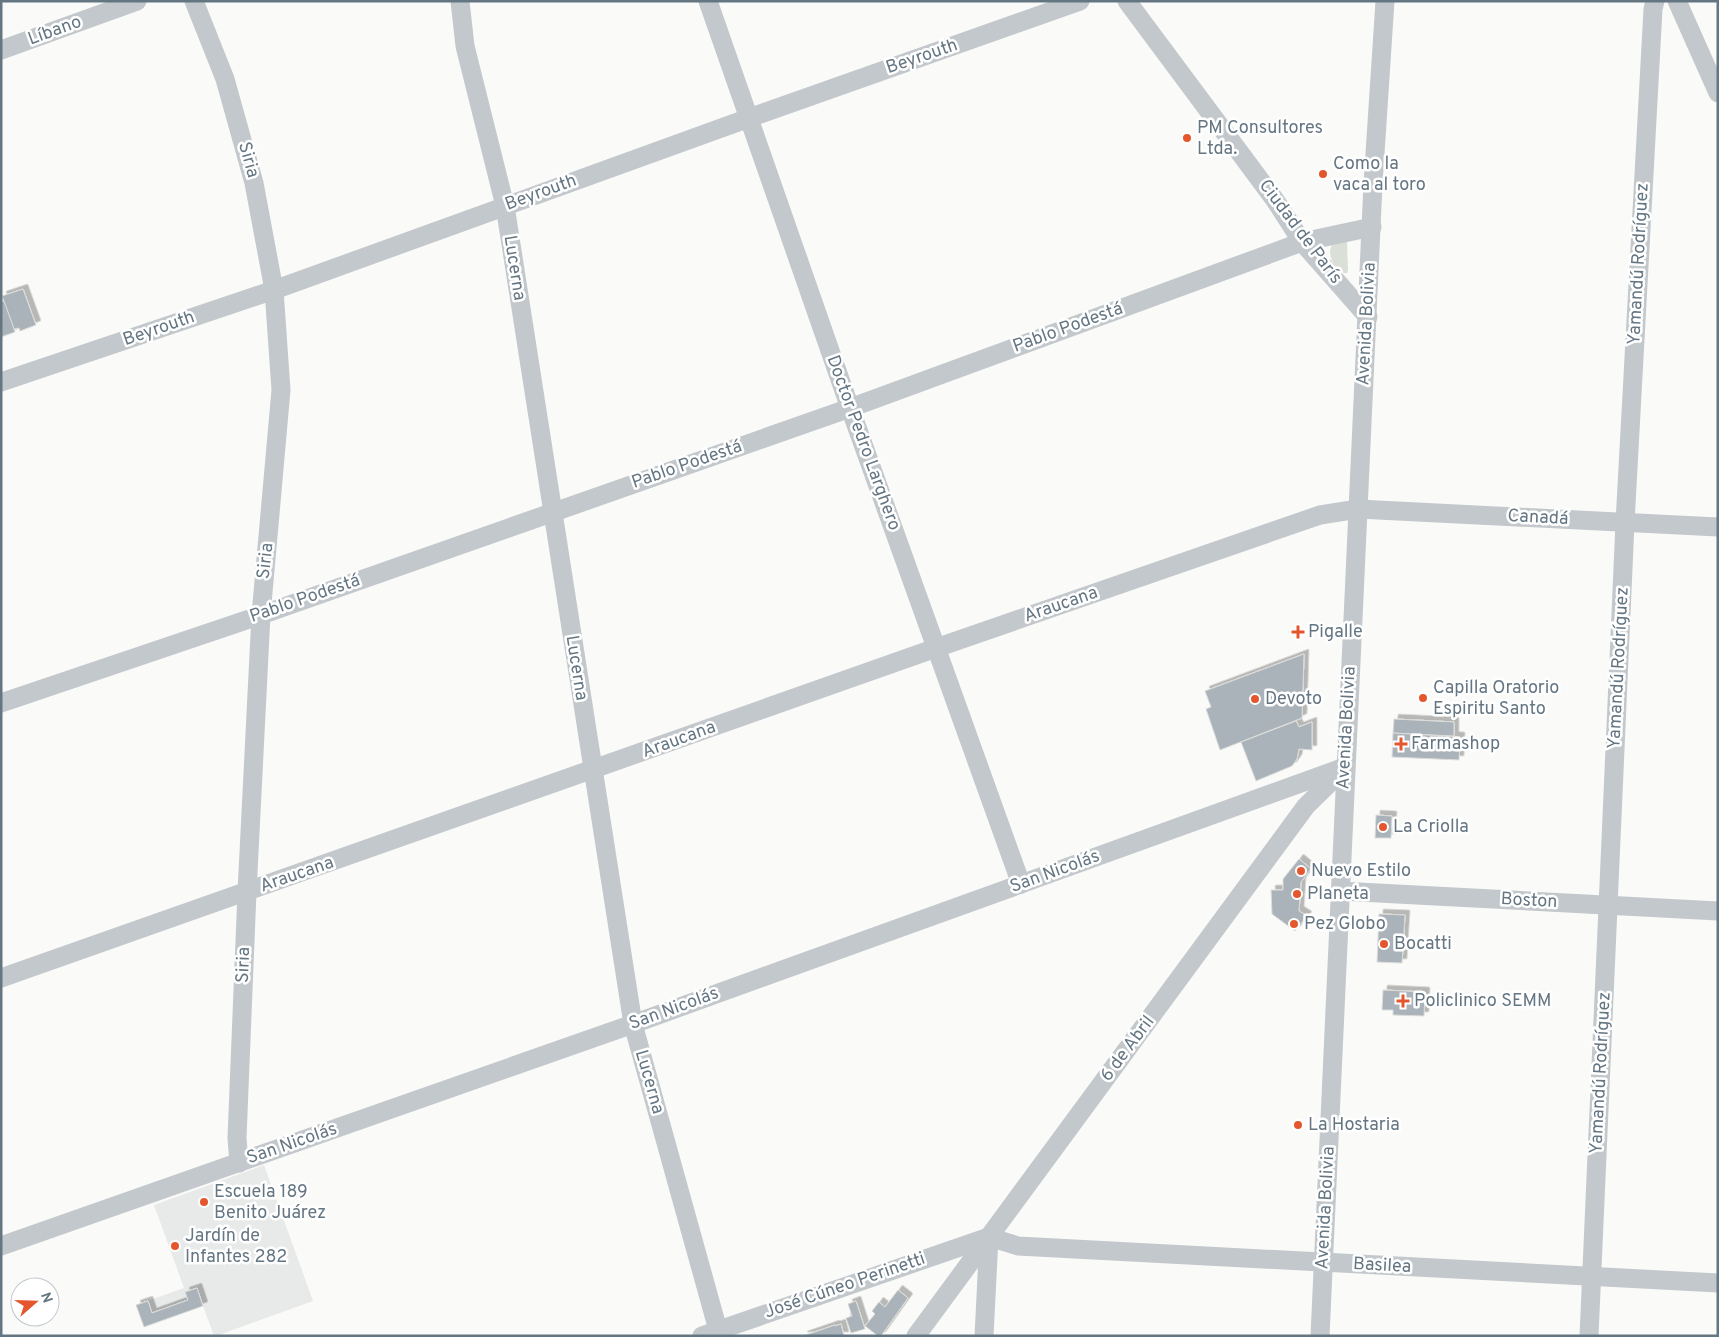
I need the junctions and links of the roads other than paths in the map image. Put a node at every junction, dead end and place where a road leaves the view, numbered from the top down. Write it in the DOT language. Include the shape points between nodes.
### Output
graph roads {
  1 [pos="137,1"];
  2 [pos="194,1"];
  3 [pos="460,1"];
  4 [pos="708,1"];
  5 [pos="1080,1"];
  6 [pos="1127,1"];
  7 [pos="1385,1"];
  8 [pos="1655,1"];
  9 [pos="1677,1"];
  10 [pos="1,50"];
  11 [pos="1718,93"];
  12 [pos="749,118"];
  13 [pos="505,206"];
  14 [pos="1372,227"];
  15 [pos="1302,242"];
  16 [pos="274,290"];
  17 [pos="1368,317"];
  18 [pos="1,382"];
  19 [pos="850,408"];
  20 [pos="1358,509"];
  21 [pos="552,512"];
  22 [pos="1625,523"];
  23 [pos="1718,527"];
  24 [pos="261,615"];
  25 [pos="936,648"];
  26 [pos="1,703"];
  27 [pos="1346,767"];
  28 [pos="592,770"];
  29 [pos="1021,884"];
  30 [pos="1340,891"];
  31 [pos="247,892"];
  32 [pos="1608,906"];
  33 [pos="1718,911"];
  34 [pos="1,978"];
  35 [pos="633,1024"];
  36 [pos="239,1163"];
  37 [pos="988,1237"];
  38 [pos="1,1246"];
  39 [pos="1323,1263"];
  40 [pos="1592,1277"];
  41 [pos="1718,1283"];
  42 [pos="710,1333"];
  43 [pos="916,1336"];
  44 [pos="984,1336"];
  45 [pos="1320,1336"];
  46 [pos="1589,1336"];
  1 -- 10 [label="street, Líbano"];
  2 -- 16 [label="street, Siria" via="225,79 252,174"];
  3 -- 13 [label="street, Lucerna" via="465,46"];
  4 -- 12 [label="street, Doctor Pedro Larghero"];
  5 -- 12 [label="street, Beyrouth"];
  6 -- 15 [label="street, Ciudad de París" via="1275,200"];
  7 -- 14 [label="street, Avenida Bolivia"];
  8 -- 22 [label="street, Yamandú Rodríguez"];
  9 -- 11 [label="street"];
  12 -- 13 [label="street, Beyrouth"];
  12 -- 19 [label="street, Doctor Pedro Larghero"];
  13 -- 16 [label="street, Beyrouth"];
  13 -- 21 [label="street, Lucerna"];
  14 -- 15 [label="street, Pablo Podestá"];
  14 -- 17 [label="street, Avenida Bolivia"];
  15 -- 17 [label="street, Ciudad de París"];
  15 -- 19 [label="street, Pablo Podestá"];
  16 -- 18 [label="street, Beyrouth"];
  16 -- 24 [label="street, Siria" via="281,390"];
  17 -- 20 [label="street, Avenida Bolivia"];
  19 -- 21 [label="street, Pablo Podestá"];
  19 -- 25 [label="street, Doctor Pedro Larghero"];
  20 -- 22 [label="street, Canadá"];
  20 -- 25 [label="street, Araucana" via="1320,515"];
  20 -- 27 [label="street, Avenida Bolivia"];
  21 -- 24 [label="street, Pablo Podestá"];
  21 -- 28 [label="street, Lucerna"];
  22 -- 23 [label="street, Canadá"];
  22 -- 32 [label="street, Yamandú Rodríguez"];
  24 -- 26 [label="street, Pablo Podestá"];
  24 -- 31 [label="street, Siria"];
  25 -- 28 [label="street, Araucana"];
  25 -- 29 [label="street, Doctor Pedro Larghero"];
  27 -- 29 [label="street, San Nicolás"];
  27 -- 30 [label="street, Avenida Bolivia"];
  27 -- 37 [label="street, 6 de Abril" via="1306,806"];
  28 -- 31 [label="street, Araucana"];
  28 -- 35 [label="street, Lucerna"];
  29 -- 35 [label="street, San Nicolás"];
  30 -- 32 [label="street, Boston"];
  30 -- 39 [label="street, Avenida Bolivia"];
  31 -- 34 [label="street, Araucana"];
  31 -- 36 [label="street, Siria"];
  32 -- 33 [label="street, Boston"];
  32 -- 40 [label="street, Yamandú Rodríguez"];
  35 -- 36 [label="street, San Nicolás"];
  35 -- 42 [label="street, Lucerna"];
  36 -- 38 [label="street, San Nicolás"];
  37 -- 39 [label="street, Basilea" via="1018,1246"];
  37 -- 42 [label="street, José Cúneo Perinetti"];
  37 -- 43 [label="street, 6 de Abril"];
  37 -- 44 [label="street"];
  39 -- 40 [label="street, Basilea"];
  39 -- 45 [label="street, Avenida Bolivia"];
  40 -- 41 [label="street, Basilea"];
  40 -- 46 [label="street, Yamandú Rodríguez"];
}
